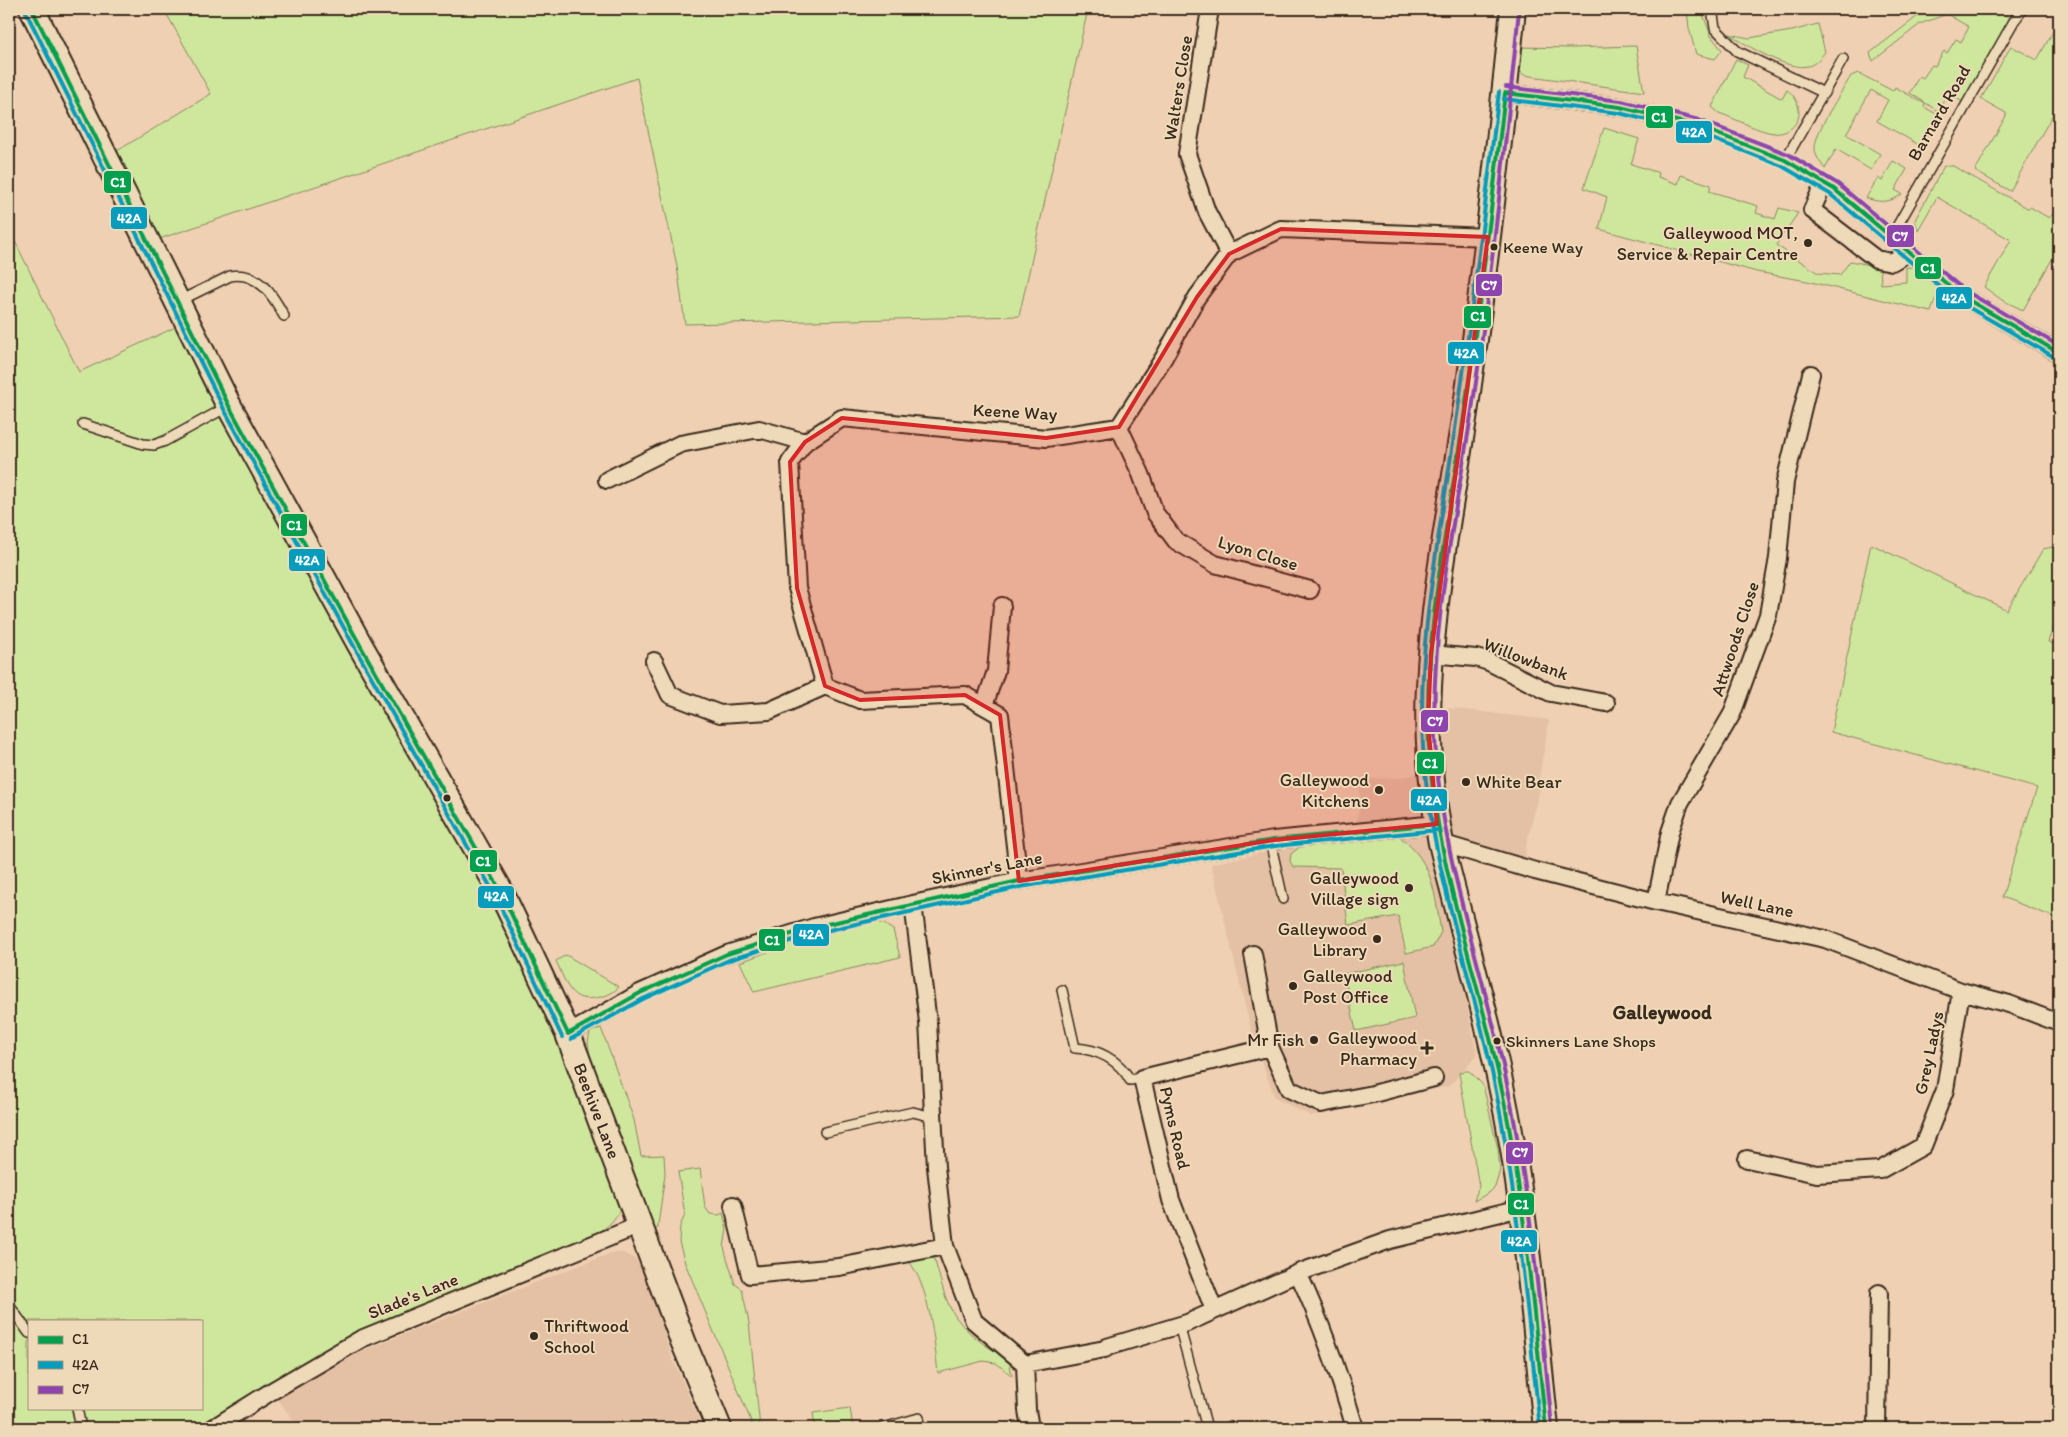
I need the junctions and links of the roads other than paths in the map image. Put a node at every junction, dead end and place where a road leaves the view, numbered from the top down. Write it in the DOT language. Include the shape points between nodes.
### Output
graph roads {
  1 [pos="32,9"];
  2 [pos="1210,9"];
  3 [pos="1513,9"];
  4 [pos="1712,9"];
  5 [pos="2023,9"];
  6 [pos="1843,59"];
  7 [pos="1505,93"];
  8 [pos="1824,93"];
  9 [pos="1785,160"];
  10 [pos="1824,183"];
  11 [pos="1488,237"];
  12 [pos="1892,237"];
  13 [pos="1909,252"];
  14 [pos="1229,254"];
  15 [pos="177,302"];
  16 [pos="284,316"];
  17 [pos="2059,353"];
  18 [pos="1811,374"];
  19 [pos="229,406"];
  20 [pos="83,424"];
  21 [pos="1119,427"];
  22 [pos="805,442"];
  23 [pos="158,443"];
  24 [pos="152,453"];
  25 [pos="606,480"];
  26 [pos="1310,590"];
  27 [pos="1002,606"];
  28 [pos="1431,654"];
  29 [pos="654,662"];
  30 [pos="825,686"];
  31 [pos="1606,702"];
  32 [pos="984,706"];
  33 [pos="1439,833"];
  34 [pos="1270,841"];
  35 [pos="1020,881"];
  36 [pos="1283,899"];
  37 [pos="1656,902"];
  38 [pos="913,904"];
  39 [pos="1253,954"];
  40 [pos="1062,990"];
  41 [pos="1961,991"];
  42 [pos="2059,1023"];
  43 [pos="568,1034"];
  44 [pos="1270,1048"];
  45 [pos="1142,1078"];
  46 [pos="1434,1078"];
  47 [pos="933,1117"];
  48 [pos="825,1132"];
  49 [pos="1747,1159"];
  50 [pos="733,1205"];
  51 [pos="1521,1208"];
  52 [pos="640,1225"];
  53 [pos="945,1246"];
  54 [pos="1298,1274"];
  55 [pos="1879,1292"];
  56 [pos="9,1305"];
  57 [pos="1214,1310"];
  58 [pos="1179,1325"];
  59 [pos="28,1332"];
  60 [pos="1025,1364"];
  61 [pos="77,1410"];
  62 [pos="919,1418"];
  63 [pos="81,1428"];
  64 [pos="213,1428"];
  65 [pos="719,1428"];
  66 [pos="883,1428"];
  67 [pos="1030,1428"];
  68 [pos="1207,1428"];
  69 [pos="1355,1428"];
  70 [pos="1546,1428"];
  71 [pos="1877,1428"];
  1 -- 15 [label="main road, Beehive Lane"];
  2 -- 14 [label="street, Walters Close" via="1187,154 1207,212"];
  3 -- 7 [label="main road"];
  4 -- 8 [label="lane" via="1715,28 1737,51"];
  5 -- 12 [label="lane, Barnard Road"];
  6 -- 8 [label="lane"];
  7 -- 9 [label="street" via="1620,106 1698,126"];
  7 -- 11 [label="main road"];
  8 -- 9 [label="lane"];
  9 -- 10 [label="street"];
  10 -- 12 [label="street"];
  10 -- 13 [label="street" via="1812,210 1876,259 1892,262"];
  11 -- 14 [label="street" via="1281,229"];
  11 -- 28 [label="main road"];
  12 -- 13 [label="street"];
  13 -- 17 [label="street" via="1960,295"];
  14 -- 21 [label="street" via="1197,296 1163,358"];
  15 -- 16 [label="lane" via="239,274 269,290"];
  15 -- 19 [label="main road, Beehive Lane"];
  18 -- 37 [label="street, Attwoods Close" via="1787,471 1768,615 1732,714 1674,817"];
  19 -- 23 [label="lane"];
  19 -- 43 [label="main road, Beehive Lane" via="500,890"];
  20 -- 23 [label="lane" via="144,444"];
  21 -- 22 [label="street, Keene Way" via="1046,438 842,418"];
  21 -- 26 [label="street, Lyon Close" via="1155,513 1176,541 1215,564"];
  22 -- 25 [label="street" via="760,429 680,444"];
  22 -- 30 [label="street, Keene Way" via="790,462 797,588"];
  23 -- 24 [label="lane"];
  27 -- 32 [label="street" via="996,672"];
  28 -- 31 [label="street, Willowbank" via="1476,658 1551,693"];
  28 -- 33 [label="main road" via="1428,723"];
  29 -- 30 [label="street" via="670,694 720,714 769,712"];
  30 -- 32 [label="street" via="860,700 965,695"];
  32 -- 35 [label="street" via="1000,715"];
  33 -- 34 [label="street, Skinner's Lane"];
  33 -- 37 [label="street, Well Lane" via="1535,871"];
  33 -- 51 [label="main road" via="1493,1053"];
  34 -- 35 [label="street, Skinner's Lane"];
  34 -- 36 [label="lane"];
  35 -- 38 [label="street, Skinner's Lane"];
  37 -- 41 [label="street, Well Lane" via="1825,939"];
  38 -- 43 [label="street, Skinner's Lane" via="814,927 727,954 640,993"];
  38 -- 47 [label="street" via="928,1022"];
  39 -- 44 [label="street"];
  40 -- 45 [label="lane" via="1075,1048 1088,1048 1114,1060 1130,1080"];
  41 -- 42 [label="street, Well Lane" via="2009,1004"];
  41 -- 49 [label="street, Grey Ladys" via="1945,1090 1923,1146 1880,1170 1817,1174"];
  43 -- 52 [label="main road, Beehive Lane"];
  44 -- 45 [label="street, Pyms Road"];
  44 -- 46 [label="street" via="1289,1089 1321,1104"];
  45 -- 57 [label="street, Pyms Road" via="1171,1200"];
  47 -- 48 [label="lane" via="913,1112"];
  47 -- 53 [label="street"];
  50 -- 53 [label="street" via="750,1276 839,1267"];
  51 -- 54 [label="street" via="1390,1240"];
  51 -- 70 [label="main road"];
  52 -- 64 [label="street, Slade's Lane" via="362,1339"];
  52 -- 65 [label="main road, Beehive Lane" via="682,1341"];
  53 -- 60 [label="street" via="974,1321"];
  54 -- 57 [label="street"];
  54 -- 69 [label="street" via="1321,1322"];
  55 -- 71 [label="street"];
  56 -- 59 [label="lane"];
  57 -- 58 [label="street"];
  58 -- 60 [label="street" via="1105,1350"];
  58 -- 68 [label="lane"];
  60 -- 67 [label="street"];
  61 -- 63 [label="lane"];
  62 -- 66 [label="lane"];
}
